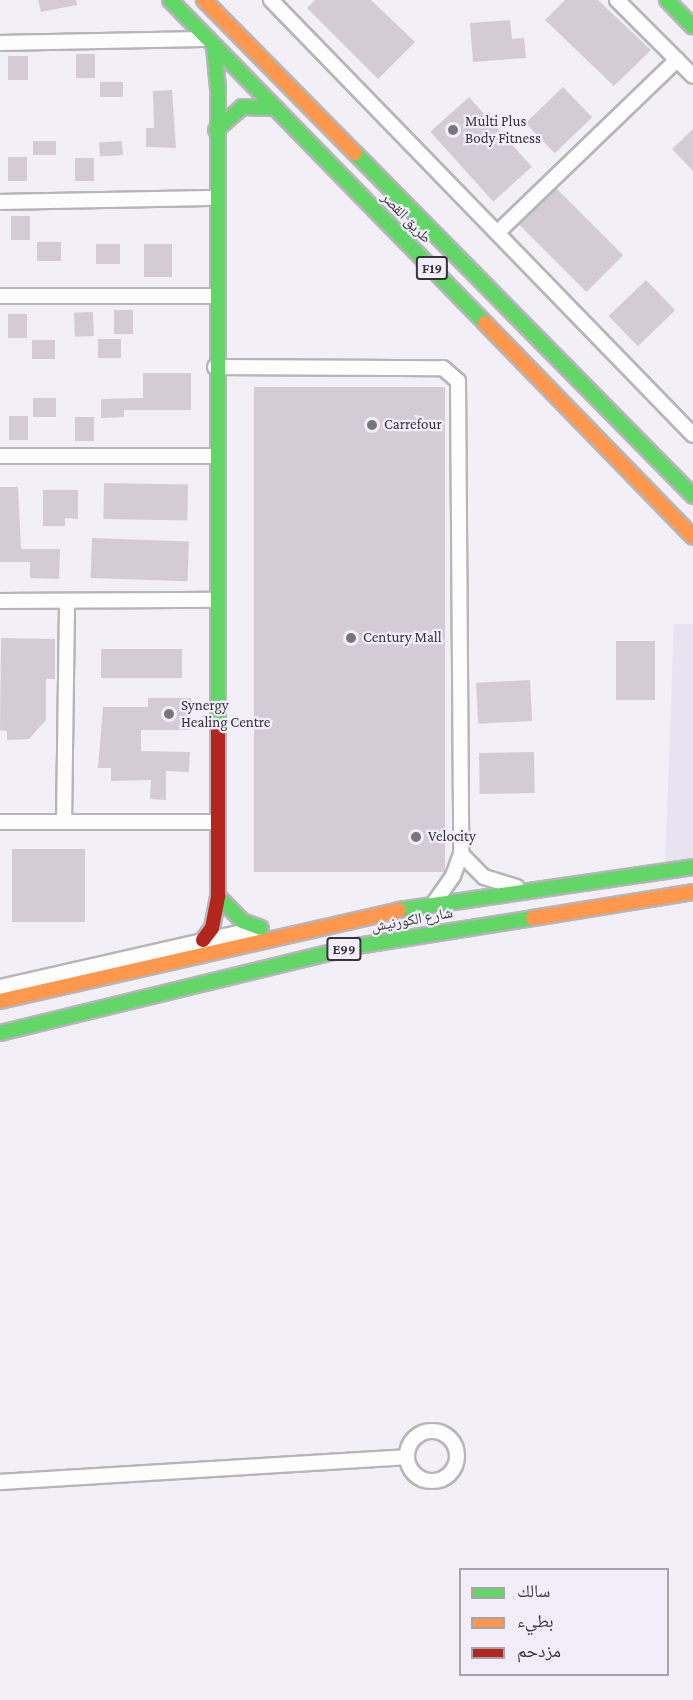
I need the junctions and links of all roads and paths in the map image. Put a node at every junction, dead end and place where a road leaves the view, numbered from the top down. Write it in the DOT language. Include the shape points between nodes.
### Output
graph roads {
  1 [pos="170,0"];
  2 [pos="204,0"];
  3 [pos="271,0"];
  4 [pos="617,0"];
  5 [pos="667,0"];
  6 [pos="693,27"];
  7 [pos="0,43"];
  8 [pos="211,43"];
  9 [pos="677,60"];
  10 [pos="693,76"];
  11 [pos="276,108"];
  12 [pos="216,130"];
  13 [pos="215,198"];
  14 [pos="0,202"];
  15 [pos="497,233"];
  16 [pos="0,296"];
  17 [pos="216,296"];
  18 [pos="216,368"];
  19 [pos="693,435"];
  20 [pos="0,456"];
  21 [pos="216,456"];
  22 [pos="693,496"];
  23 [pos="693,537"];
  24 [pos="217,600"];
  25 [pos="0,601"];
  26 [pos="67,601"];
  27 [pos="0,822"];
  28 [pos="64,822"];
  29 [pos="218,822"];
  30 [pos="460,854"];
  31 [pos="693,867"];
  32 [pos="530,890"];
  33 [pos="693,892"];
  34 [pos="218,896"];
  35 [pos="433,905"];
  36 [pos="389,911"];
  37 [pos="261,928"];
  38 [pos="203,940"];
  39 [pos="0,987"];
  40 [pos="0,1001"];
  41 [pos="0,1033"];
  42 [pos="406,1457"];
  43 [pos="0,1482"];
  1 -- 8 [label="main road, طريق القصر / F19"];
  2 -- 22 [label="main road, طريق القصر / F19"];
  3 -- 15 [label="street"];
  4 -- 9 [label="street"];
  5 -- 6 [label="main road"];
  7 -- 8 [label="street"];
  8 -- 11 [label="main road, طريق القصر / F19"];
  8 -- 12 [label="main road"];
  9 -- 10 [label="street"];
  9 -- 15 [label="street"];
  11 -- 12 [label="main road" via="242,107"];
  11 -- 23 [label="main road, طريق القصر / F19"];
  12 -- 13 [label="main road"];
  13 -- 14 [label="street"];
  13 -- 17 [label="main road"];
  15 -- 19 [label="street"];
  16 -- 17 [label="street"];
  17 -- 18 [label="main road"];
  18 -- 21 [label="main road"];
  18 -- 30 [label="street" via="443,368 458,381 454,805"];
  20 -- 21 [label="street"];
  21 -- 24 [label="main road"];
  24 -- 26 [label="street"];
  24 -- 29 [label="main road"];
  25 -- 26 [label="street"];
  26 -- 28 [label="street"];
  27 -- 28 [label="street"];
  28 -- 29 [label="street"];
  29 -- 34 [label="main road"];
  30 -- 32 [label="street" via="484,877"];
  30 -- 35 [label="street" via="447,886"];
  31 -- 32 [label="main road, شارع الكورنيش / E99"];
  32 -- 35 [label="main road, شارع الكورنيش / E99"];
  33 -- 41 [label="main road, شارع الكورنيش / E99" via="357,946"];
  34 -- 37 [label="main road" via="242,921"];
  34 -- 38 [label="main road" via="212,928"];
  35 -- 36 [label="main road, شارع الكورنيش / E99"];
  36 -- 37 [label="street"];
  36 -- 40 [label="main road, شارع الكورنيش / E99"];
  37 -- 38 [label="street"];
  38 -- 39 [label="street"];
  42 -- 43 [label="street"];
}
